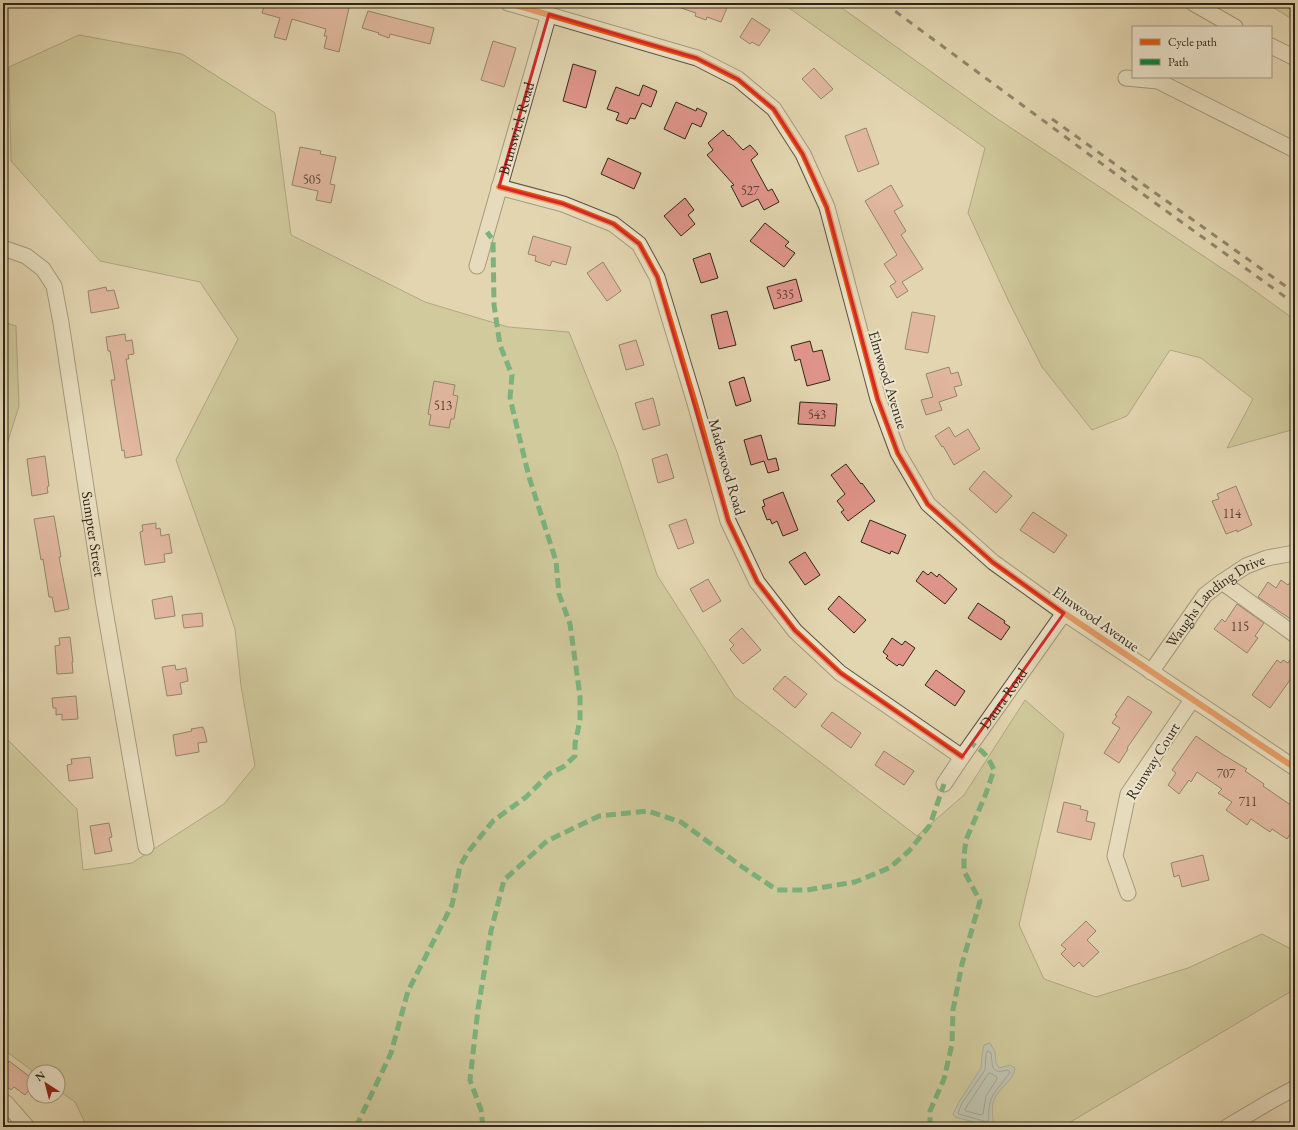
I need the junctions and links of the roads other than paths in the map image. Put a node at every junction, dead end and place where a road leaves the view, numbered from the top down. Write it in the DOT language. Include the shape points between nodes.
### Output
graph roads {
  1 [pos="508,3"];
  2 [pos="1193,3"];
  3 [pos="549,14"];
  4 [pos="1233,26"];
  5 [pos="1272,46"];
  6 [pos="1295,58"];
  7 [pos="1126,78"];
  8 [pos="1295,150"];
  9 [pos="499,187"];
  10 [pos="3,248"];
  11 [pos="477,266"];
  12 [pos="1295,553"];
  13 [pos="1222,582"];
  14 [pos="1064,613"];
  15 [pos="1295,635"];
  16 [pos="1151,672"];
  17 [pos="1192,700"];
  18 [pos="962,757"];
  19 [pos="1295,768"];
  20 [pos="944,784"];
  21 [pos="146,847"];
  22 [pos="1128,893"];
  23 [pos="1295,1088"];
  24 [pos="3,1101"];
  25 [pos="27,1127"];
  26 [pos="1227,1127"];
  1 -- 3 [label="street, Elmwood Avenue"];
  2 -- 4 [label="street"];
  3 -- 9 [label="street, Brunswick Road"];
  3 -- 14 [label="street, Elmwood Avenue" via="697,58 738,79 774,109 803,154 827,208 878,399 898,453 928,504 994,562"];
  5 -- 6 [label="street"];
  7 -- 8 [label="street" via="1158,81"];
  9 -- 11 [label="street, Brunswick Road"];
  9 -- 18 [label="street, Madewood Road" via="563,204 613,224 639,244 657,277 728,521 757,582 795,631 840,674"];
  10 -- 21 [label="street, Sumpter Street" via="26,256 43,269 54,286 103,599"];
  12 -- 13 [label="street, Waughs Landing Drive" via="1267,558 1246,566"];
  13 -- 15 [label="street"];
  13 -- 16 [label="street, Waughs Landing Drive" via="1205,596"];
  14 -- 16 [label="street, Elmwood Avenue"];
  14 -- 18 [label="street, Daura Road"];
  16 -- 17 [label="street, Elmwood Avenue"];
  17 -- 19 [label="street, Elmwood Avenue"];
  17 -- 22 [label="street, Runway Court" via="1128,794 1115,856"];
  18 -- 20 [label="street, Daura Road"];
  23 -- 26 [label="street"];
  24 -- 25 [label="street"];
}
